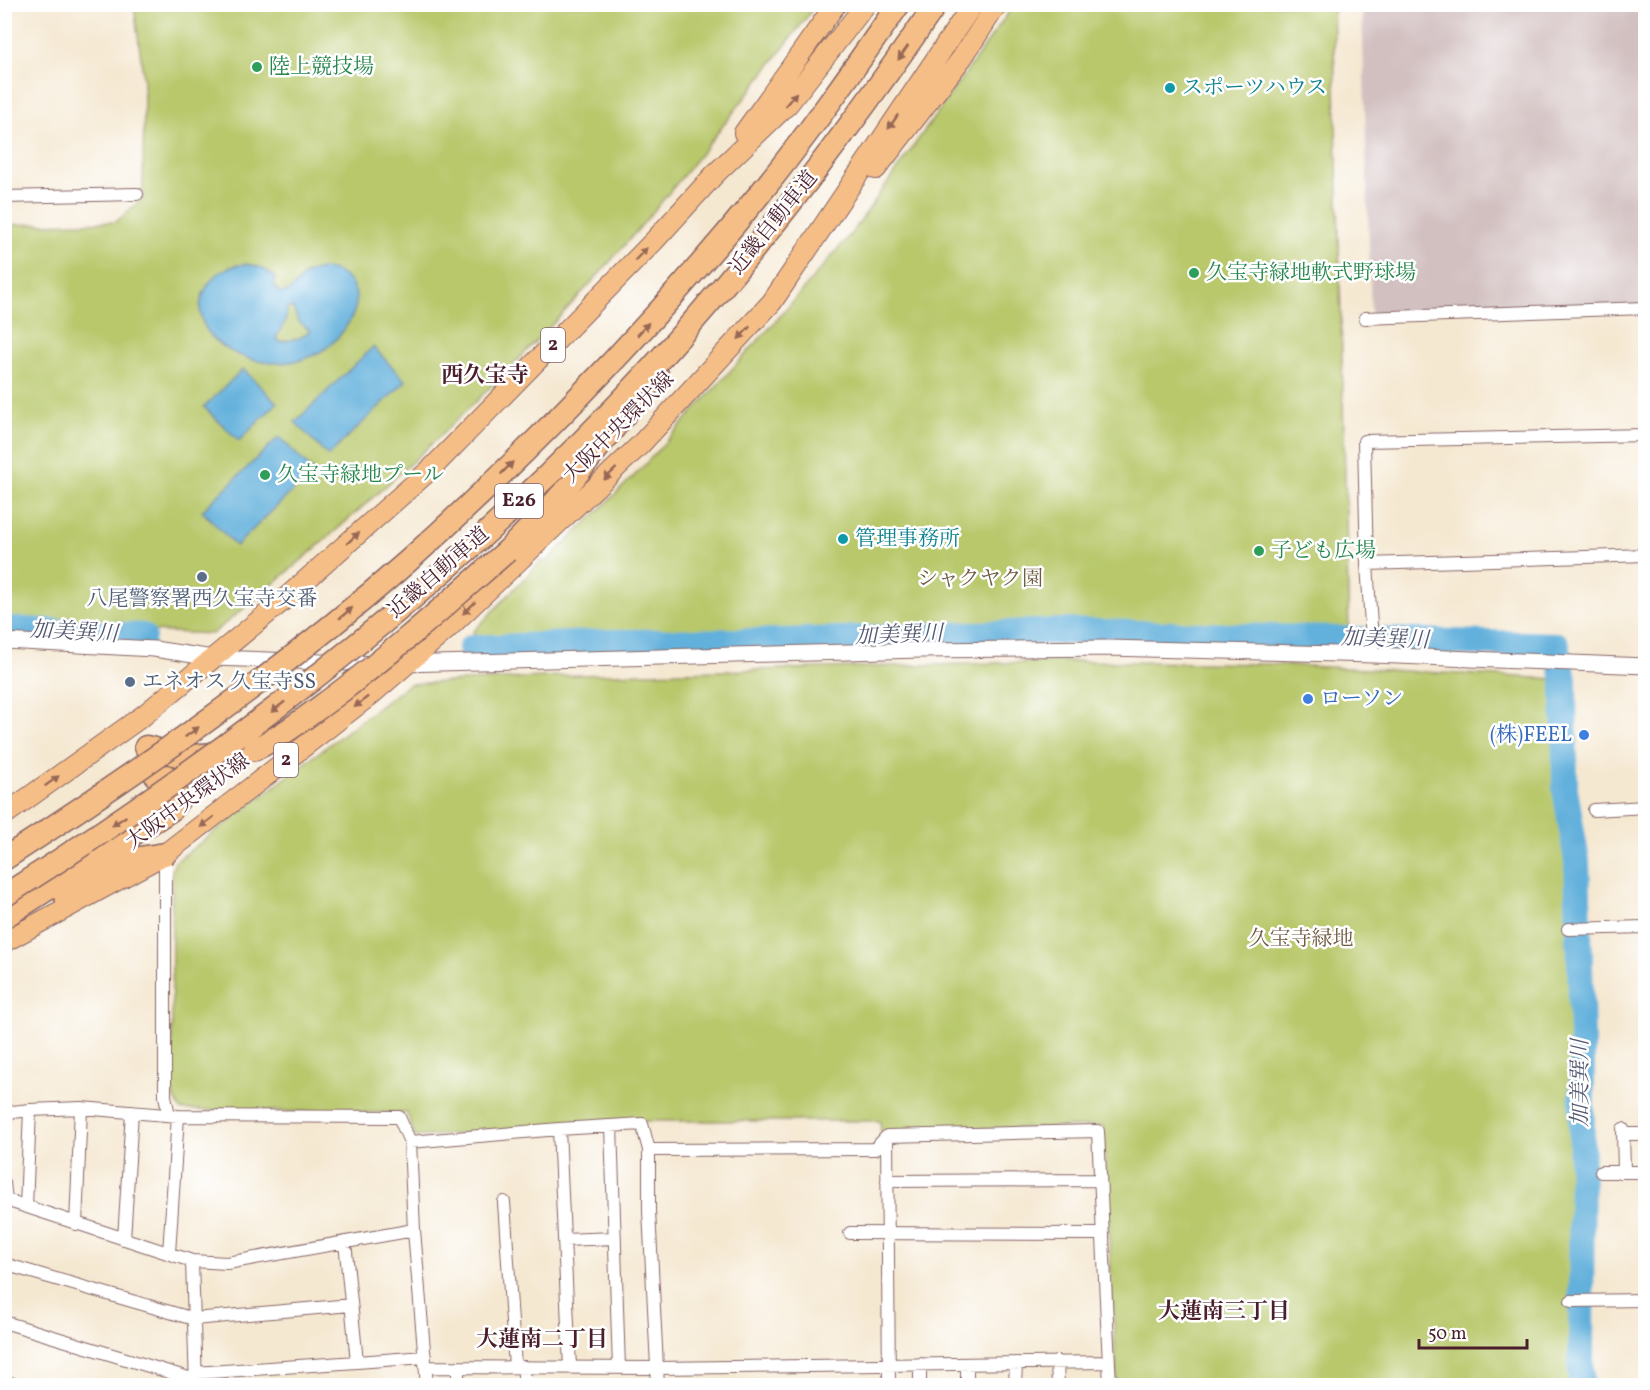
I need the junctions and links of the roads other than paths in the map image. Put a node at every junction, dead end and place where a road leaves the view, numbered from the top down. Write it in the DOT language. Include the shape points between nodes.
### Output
graph roads {
  1 [pos="836,4"];
  2 [pos="866,4"];
  3 [pos="898,4"];
  4 [pos="936,4"];
  5 [pos="973,4"];
  6 [pos="997,4"];
  7 [pos="715,174"];
  8 [pos="137,194"];
  9 [pos="4,197"];
  10 [pos="721,289"];
  11 [pos="772,302"];
  12 [pos="1646,308"];
  13 [pos="1365,318"];
  14 [pos="1646,435"];
  15 [pos="1646,555"];
  16 [pos="1367,564"];
  17 [pos="4,641"];
  18 [pos="1373,655"];
  19 [pos="213,658"];
  20 [pos="406,665"];
  21 [pos="1646,666"];
  22 [pos="147,747"];
  23 [pos="156,776"];
  24 [pos="1646,807"];
  25 [pos="1594,810"];
  26 [pos="4,815"];
  27 [pos="165,854"];
  28 [pos="4,859"];
  29 [pos="4,896"];
  30 [pos="4,917"];
  31 [pos="4,927"];
  32 [pos="1646,927"];
  33 [pos="1568,929"];
  34 [pos="4,942"];
  35 [pos="81,1108"];
  36 [pos="30,1110"];
  37 [pos="132,1112"];
  38 [pos="4,1113"];
  39 [pos="173,1116"];
  40 [pos="611,1126"];
  41 [pos="559,1129"];
  42 [pos="1646,1134"];
  43 [pos="887,1136"];
  44 [pos="410,1142"];
  45 [pos="649,1150"];
  46 [pos="1601,1172"];
  47 [pos="1624,1172"];
  48 [pos="1646,1172"];
  49 [pos="1100,1180"];
  50 [pos="887,1181"];
  51 [pos="4,1183"];
  52 [pos="504,1202"];
  53 [pos="5,1203"];
  54 [pos="27,1207"];
  55 [pos="76,1224"];
  56 [pos="414,1230"];
  57 [pos="850,1233"];
  58 [pos="1103,1234"];
  59 [pos="888,1235"];
  60 [pos="615,1238"];
  61 [pos="124,1239"];
  62 [pos="564,1240"];
  63 [pos="345,1242"];
  64 [pos="169,1253"];
  65 [pos="192,1261"];
  66 [pos="4,1264"];
  67 [pos="1646,1300"];
  68 [pos="1571,1301"];
  69 [pos="351,1305"];
  70 [pos="194,1319"];
  71 [pos="4,1322"];
  72 [pos="357,1362"];
  73 [pos="425,1362"];
  74 [pos="1057,1362"];
  75 [pos="1109,1362"];
  76 [pos="1016,1363"];
  77 [pos="920,1364"];
  78 [pos="967,1364"];
  79 [pos="889,1365"];
  80 [pos="458,1367"];
  81 [pos="519,1367"];
  82 [pos="570,1368"];
  83 [pos="619,1368"];
  84 [pos="657,1368"];
  85 [pos="195,1380"];
  86 [pos="4,1382"];
  87 [pos="19,1386"];
  88 [pos="427,1386"];
  89 [pos="458,1386"];
  90 [pos="524,1386"];
  91 [pos="658,1386"];
  92 [pos="889,1386"];
  93 [pos="920,1386"];
  94 [pos="967,1386"];
  95 [pos="1015,1386"];
  96 [pos="1058,1386"];
  97 [pos="1110,1386"];
  1 -- 7 [label="main road, 2"];
  7 -- 2 [label="main road, 2, one-way" via="788,104"];
  28 -- 3 [label="highway, 近畿自動車道 / E26, one-way, bridge" via="238,698 388,578 482,493 628,345 704,261 824,110"];
  4 -- 10 [label="highway, 近畿自動車道 / E26, one-way, bridge" via="861,112"];
  5 -- 11 [label="main road, 大阪中央環状線 / 2, one-way"];
  6 -- 11 [label="main road, 2" via="962,58"];
  19 -- 7 [label="main road, 2, one-way" via="432,468"];
  8 -- 9 [label="street"];
  10 -- 22 [label="highway, bridge" via="555,502 507,551 356,680 279,737 255,749 186,757"];
  10 -- 29 [label="highway, 近畿自動車道 / E26, one-way, bridge" via="581,443 429,584 257,723 159,794"];
  11 -- 20 [label="main road, 大阪中央環状線 / 2, one-way" via="640,445"];
  12 -- 13 [label="street"];
  14 -- 16 [label="street" via="1364,441"];
  15 -- 16 [label="street"];
  16 -- 18 [label="street"];
  17 -- 19 [label="street" via="154,649"];
  18 -- 20 [label="street" via="1074,648"];
  18 -- 21 [label="street"];
  19 -- 20 [label="street"];
  26 -- 19 [label="main road, 2, one-way" via="144,715"];
  20 -- 27 [label="main road, 大阪中央環状線 / 2, one-way"];
  23 -- 30 [label="highway" via="166,777 172,783 178,799 171,810"];
  24 -- 25 [label="street"];
  27 -- 31 [label="highway" via="127,860"];
  27 -- 34 [label="main road, 大阪中央環状線 / 2"];
  27 -- 39 [label="street" via="165,1096"];
  32 -- 33 [label="street"];
  35 -- 36 [label="street"];
  35 -- 37 [label="street"];
  35 -- 55 [label="street"];
  36 -- 38 [label="street"];
  36 -- 54 [label="street"];
  37 -- 39 [label="street"];
  37 -- 61 [label="street"];
  39 -- 44 [label="street" via="399,1117"];
  39 -- 64 [label="street"];
  40 -- 41 [label="street"];
  40 -- 45 [label="street" via="642,1124"];
  40 -- 60 [label="street"];
  41 -- 44 [label="street"];
  41 -- 62 [label="street"];
  42 -- 47 [label="street" via="1623,1132"];
  43 -- 45 [label="street" via="875,1149"];
  43 -- 49 [label="street" via="1098,1131"];
  43 -- 50 [label="street"];
  44 -- 56 [label="street"];
  45 -- 84 [label="street"];
  46 -- 47 [label="street"];
  47 -- 48 [label="street"];
  49 -- 50 [label="street"];
  49 -- 58 [label="street"];
  50 -- 59 [label="street"];
  51 -- 53 [label="street"];
  52 -- 81 [label="street"];
  53 -- 54 [label="street"];
  54 -- 55 [label="street"];
  55 -- 61 [label="street"];
  56 -- 63 [label="street"];
  56 -- 73 [label="street"];
  57 -- 59 [label="street"];
  58 -- 59 [label="street"];
  58 -- 75 [label="street"];
  59 -- 79 [label="street"];
  60 -- 62 [label="street"];
  60 -- 83 [label="street"];
  61 -- 64 [label="street"];
  62 -- 82 [label="street"];
  63 -- 65 [label="street" via="226,1263"];
  63 -- 69 [label="street"];
  64 -- 65 [label="street"];
  65 -- 70 [label="street"];
  66 -- 70 [label="street"];
  67 -- 68 [label="street"];
  69 -- 70 [label="street"];
  69 -- 72 [label="street"];
  70 -- 85 [label="street"];
  71 -- 85 [label="street"];
  72 -- 73 [label="street"];
  72 -- 85 [label="street"];
  73 -- 80 [label="street"];
  73 -- 88 [label="street"];
  74 -- 75 [label="street"];
  74 -- 76 [label="street"];
  74 -- 96 [label="street"];
  75 -- 97 [label="street"];
  76 -- 78 [label="street"];
  76 -- 95 [label="street"];
  77 -- 78 [label="street"];
  77 -- 79 [label="street"];
  77 -- 93 [label="street"];
  78 -- 94 [label="street"];
  79 -- 84 [label="street"];
  79 -- 92 [label="street"];
  80 -- 81 [label="street"];
  80 -- 89 [label="street"];
  81 -- 82 [label="street"];
  81 -- 90 [label="street"];
  82 -- 83 [label="street"];
  83 -- 84 [label="street"];
  84 -- 91 [label="street"];
  86 -- 87 [label="street"];
}
